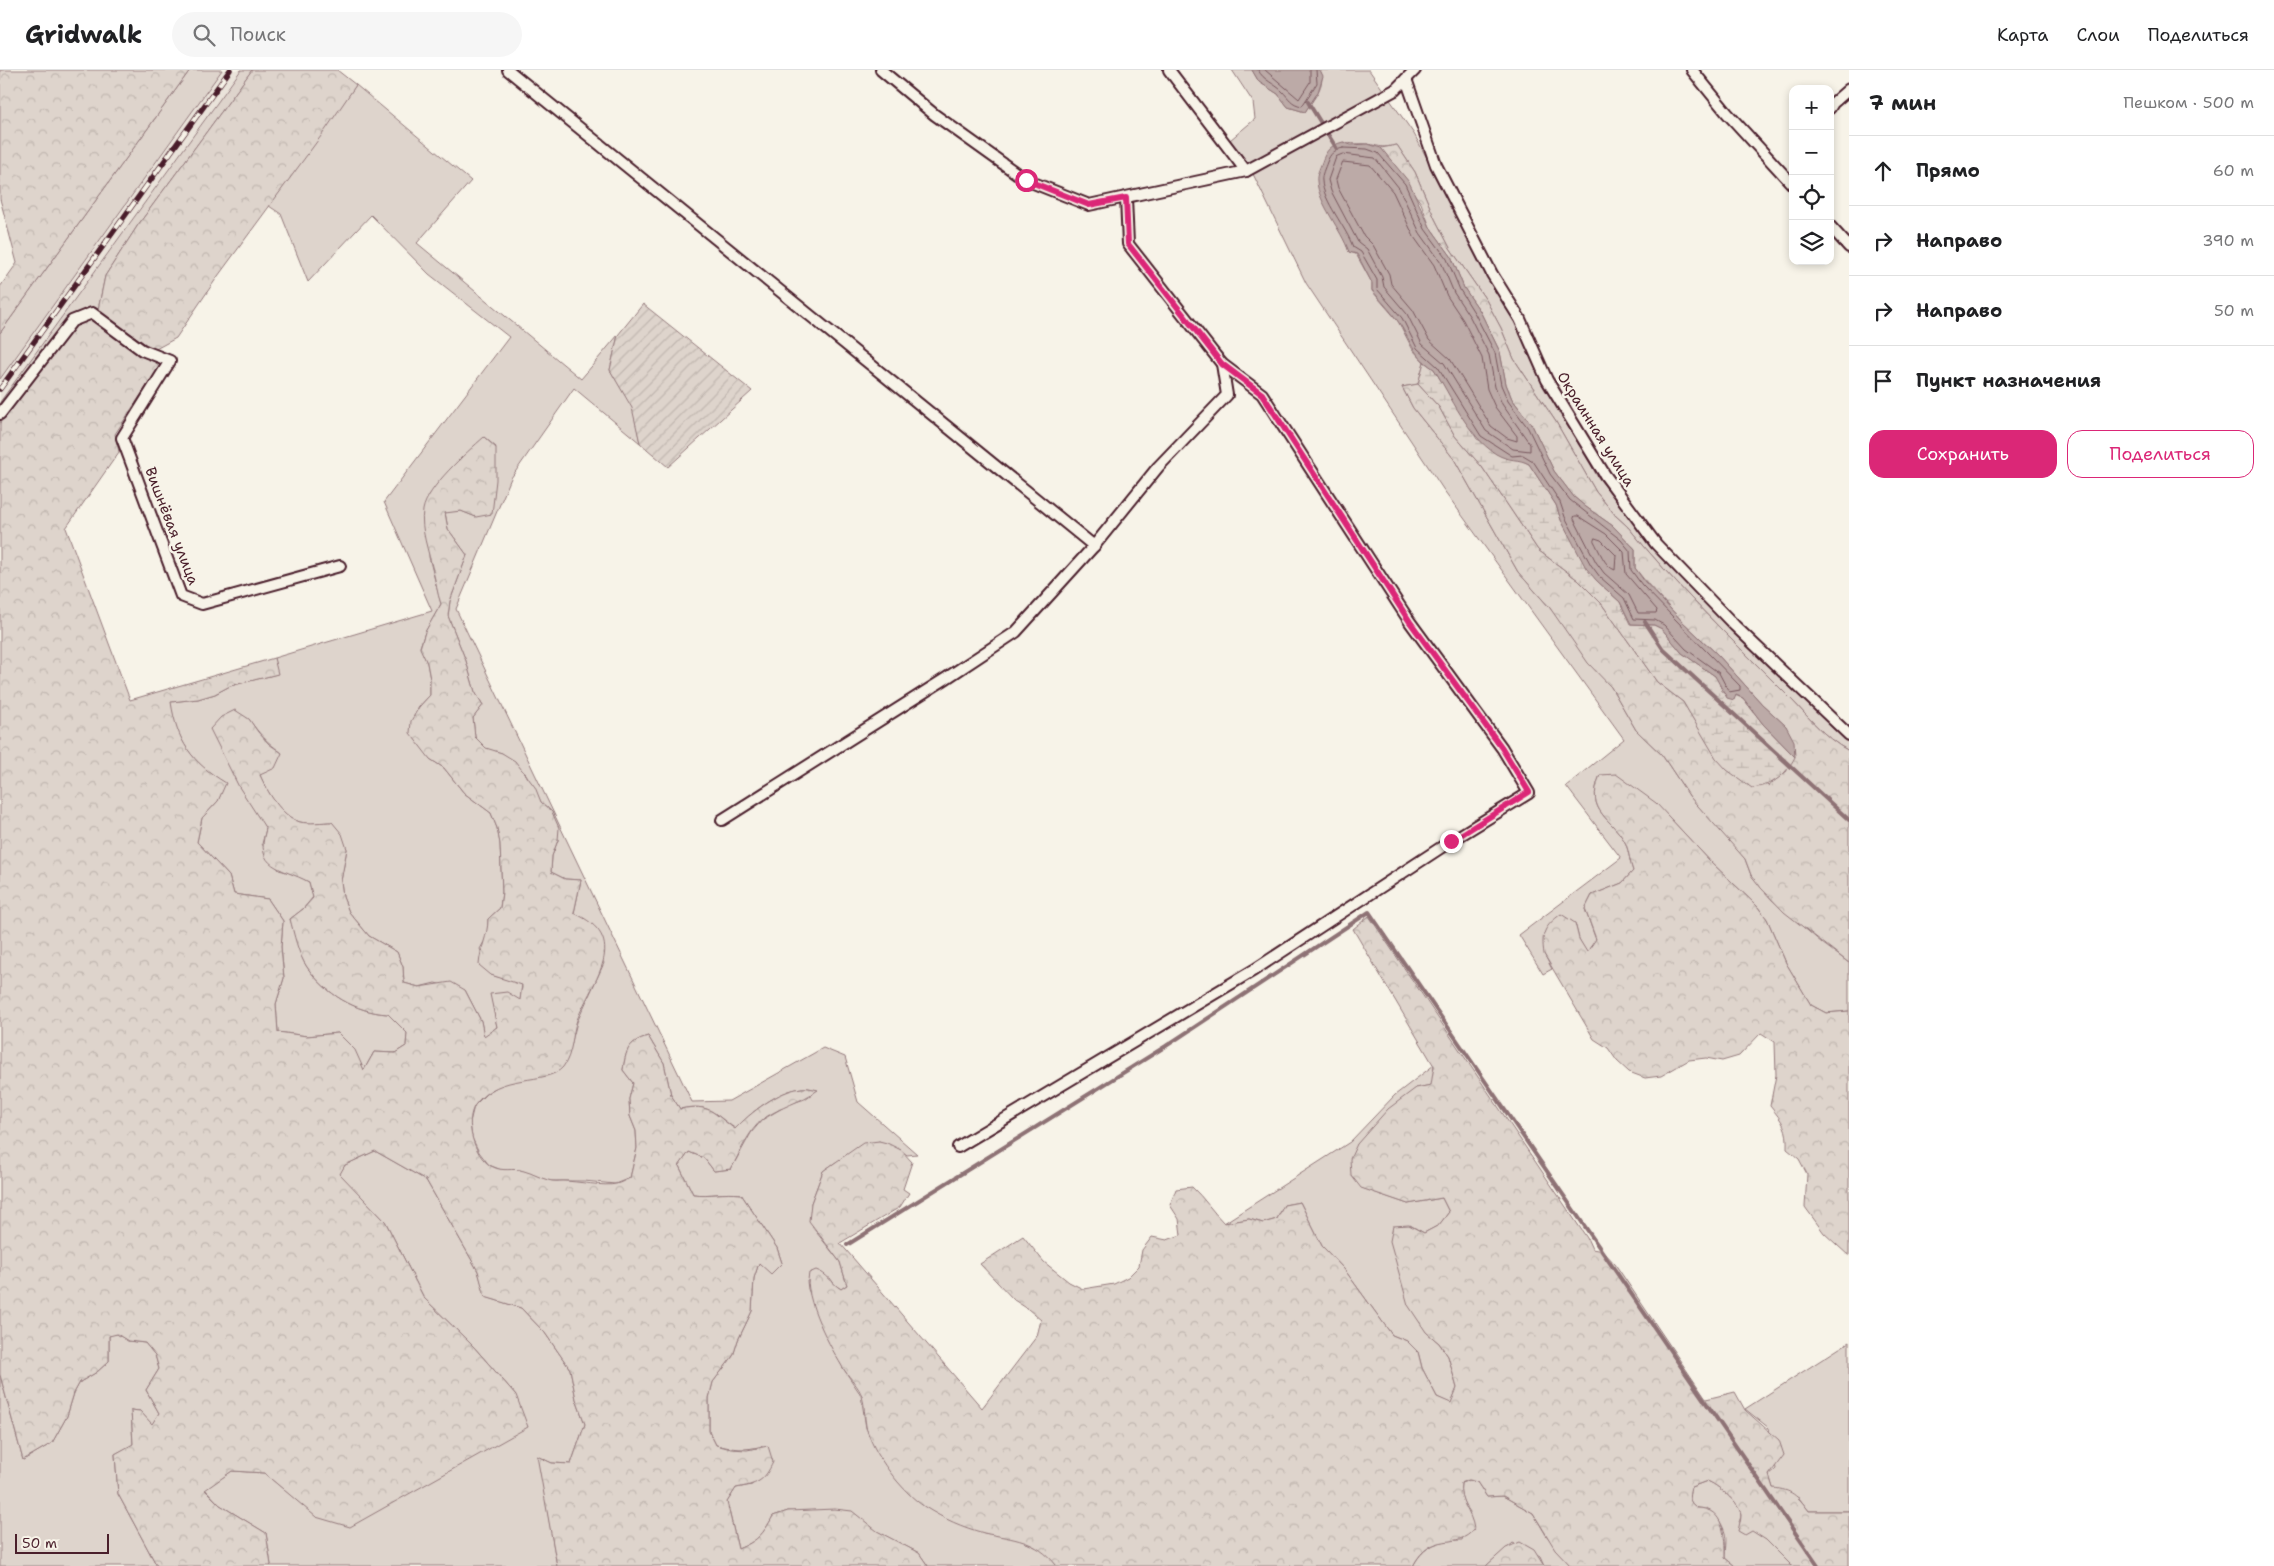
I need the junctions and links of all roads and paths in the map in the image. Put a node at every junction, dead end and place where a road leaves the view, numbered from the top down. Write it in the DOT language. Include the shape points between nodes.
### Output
graph roads {
  1 [pos="508,70"];
  2 [pos="882,70"];
  3 [pos="1169,70"];
  4 [pos="1415,70"];
  5 [pos="1692,70"];
  6 [pos="1406,79"];
  7 [pos="1849,89"];
  8 [pos="1834,102"];
  9 [pos="1246,171"];
  10 [pos="1789,179"];
  11 [pos="1126,198"];
  12 [pos="1834,230"];
  13 [pos="1849,247"];
  14 [pos="1222,364"];
  15 [pos="0,414"];
  16 [pos="1094,546"];
  17 [pos="340,566"];
  18 [pos="1849,735"];
  19 [pos="722,820"];
  20 [pos="958,1146"];
  1 -- 16 [label="street"];
  2 -- 11 [label="street" via="935,115 1026,180 1089,205"];
  3 -- 9 [label="street"];
  4 -- 6 [label="street"];
  5 -- 10 [label="street" via="1727,114"];
  6 -- 9 [label="street" via="1395,90"];
  6 -- 18 [label="street, Окраинная улица" via="1436,165 1492,274 1520,319 1547,380 1605,475 1656,544 1735,626"];
  7 -- 8 [label="street"];
  9 -- 11 [label="street"];
  11 -- 14 [label="street" via="1128,244"];
  12 -- 13 [label="street"];
  14 -- 16 [label="street" via="1227,395 1158,467"];
  14 -- 20 [label="street" via="1262,394 1410,622 1502,748 1529,792 1254,970"];
  15 -- 17 [label="street, Вишнёвая улица" via="72,321 92,313 142,350 170,361 122,438 181,596 202,604"];
  16 -- 19 [label="street" via="1016,632"];
}
